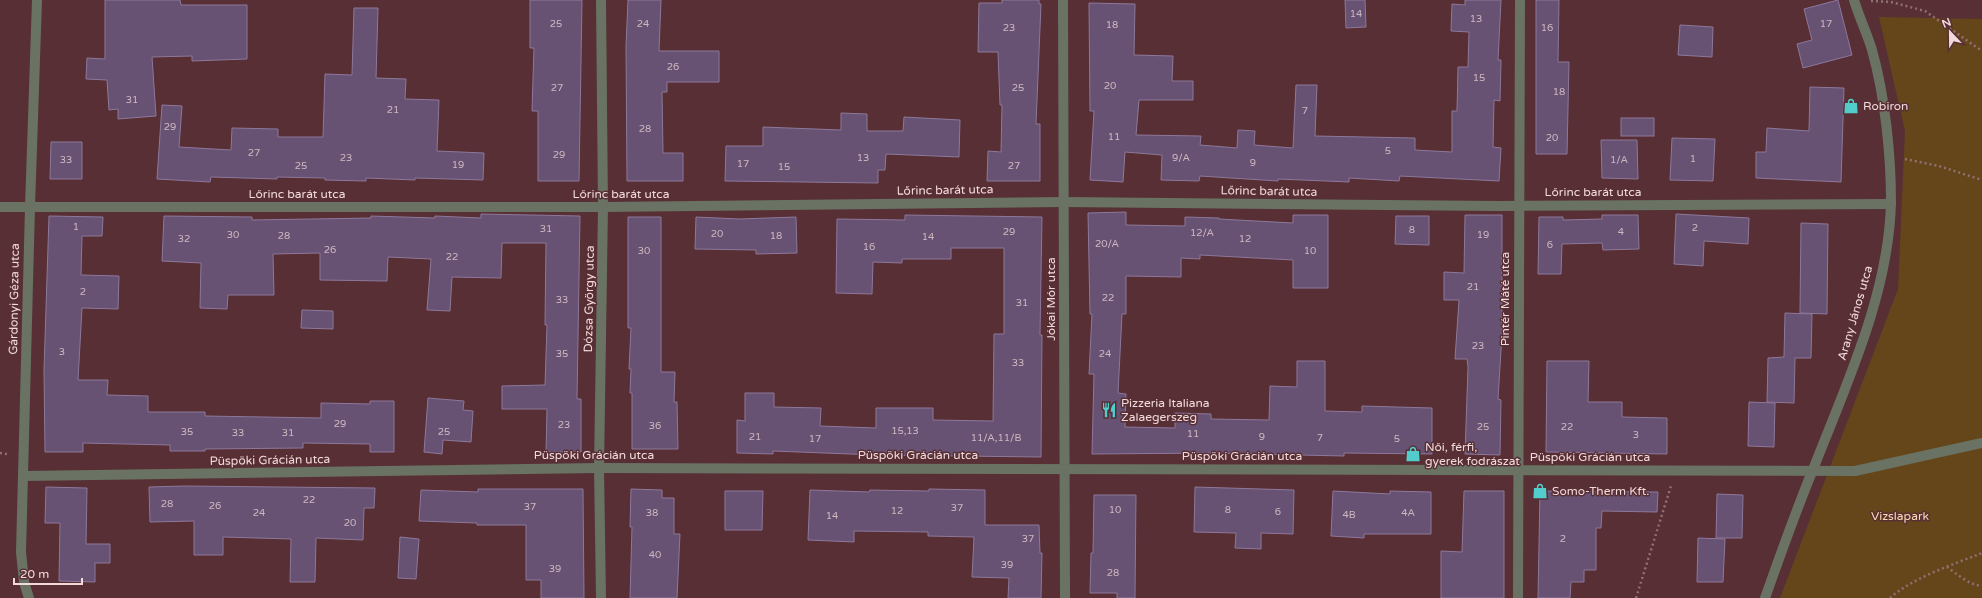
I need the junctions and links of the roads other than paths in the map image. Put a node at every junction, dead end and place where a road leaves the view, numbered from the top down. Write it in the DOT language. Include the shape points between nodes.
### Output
graph roads {
  1 [pos="37,0"];
  2 [pos="601,0"];
  3 [pos="1063,0"];
  4 [pos="1520,0"];
  5 [pos="1854,0"];
  6 [pos="1064,202"];
  7 [pos="1890,204"];
  8 [pos="1519,206"];
  9 [pos="0,207"];
  10 [pos="30,207"];
  11 [pos="603,207"];
  12 [pos="1982,443"];
  13 [pos="599,468"];
  14 [pos="1064,469"];
  15 [pos="1518,470"];
  16 [pos="1812,470"];
  17 [pos="23,476"];
  18 [pos="28,598"];
  19 [pos="601,598"];
  20 [pos="1065,598"];
  21 [pos="1518,598"];
  22 [pos="1765,598"];
  1 -- 10 [label="street, Gárdonyi Géza utca"];
  2 -- 11 [label="street, Dózsa György utca"];
  3 -- 6 [label="street, Jókai Mór utca"];
  4 -- 8 [label="street, Pintér Máté utca"];
  5 -- 7 [label="street, Arany János utca" via="1872,51 1880,89 1889,156"];
  6 -- 8 [label="street, Lőrinc barát utca"];
  6 -- 11 [label="street, Lőrinc barát utca"];
  6 -- 14 [label="street, Jókai Mór utca"];
  7 -- 8 [label="street, Lőrinc barát utca"];
  7 -- 16 [label="street, Arany János utca" via="1880,282 1864,338"];
  8 -- 15 [label="street, Pintér Máté utca"];
  9 -- 10 [label="street, Lőrinc barát utca"];
  10 -- 11 [label="street, Lőrinc barát utca"];
  10 -- 17 [label="street, Gárdonyi Géza utca"];
  11 -- 13 [label="street, Dózsa György utca"];
  12 -- 16 [label="street, Püspöki Grácián utca" via="1854,471"];
  13 -- 14 [label="street, Püspöki Grácián utca"];
  13 -- 17 [label="street, Püspöki Grácián utca"];
  13 -- 19 [label="street, Dózsa György utca"];
  14 -- 15 [label="street, Püspöki Grácián utca"];
  14 -- 20 [label="street, Jókai Mór utca"];
  15 -- 16 [label="street, Püspöki Grácián utca"];
  15 -- 21 [label="street, Pintér Máté utca"];
  16 -- 22 [label="street, Arany János utca"];
  17 -- 18 [label="street, Gárdonyi Géza utca" via="21,552"];
}
